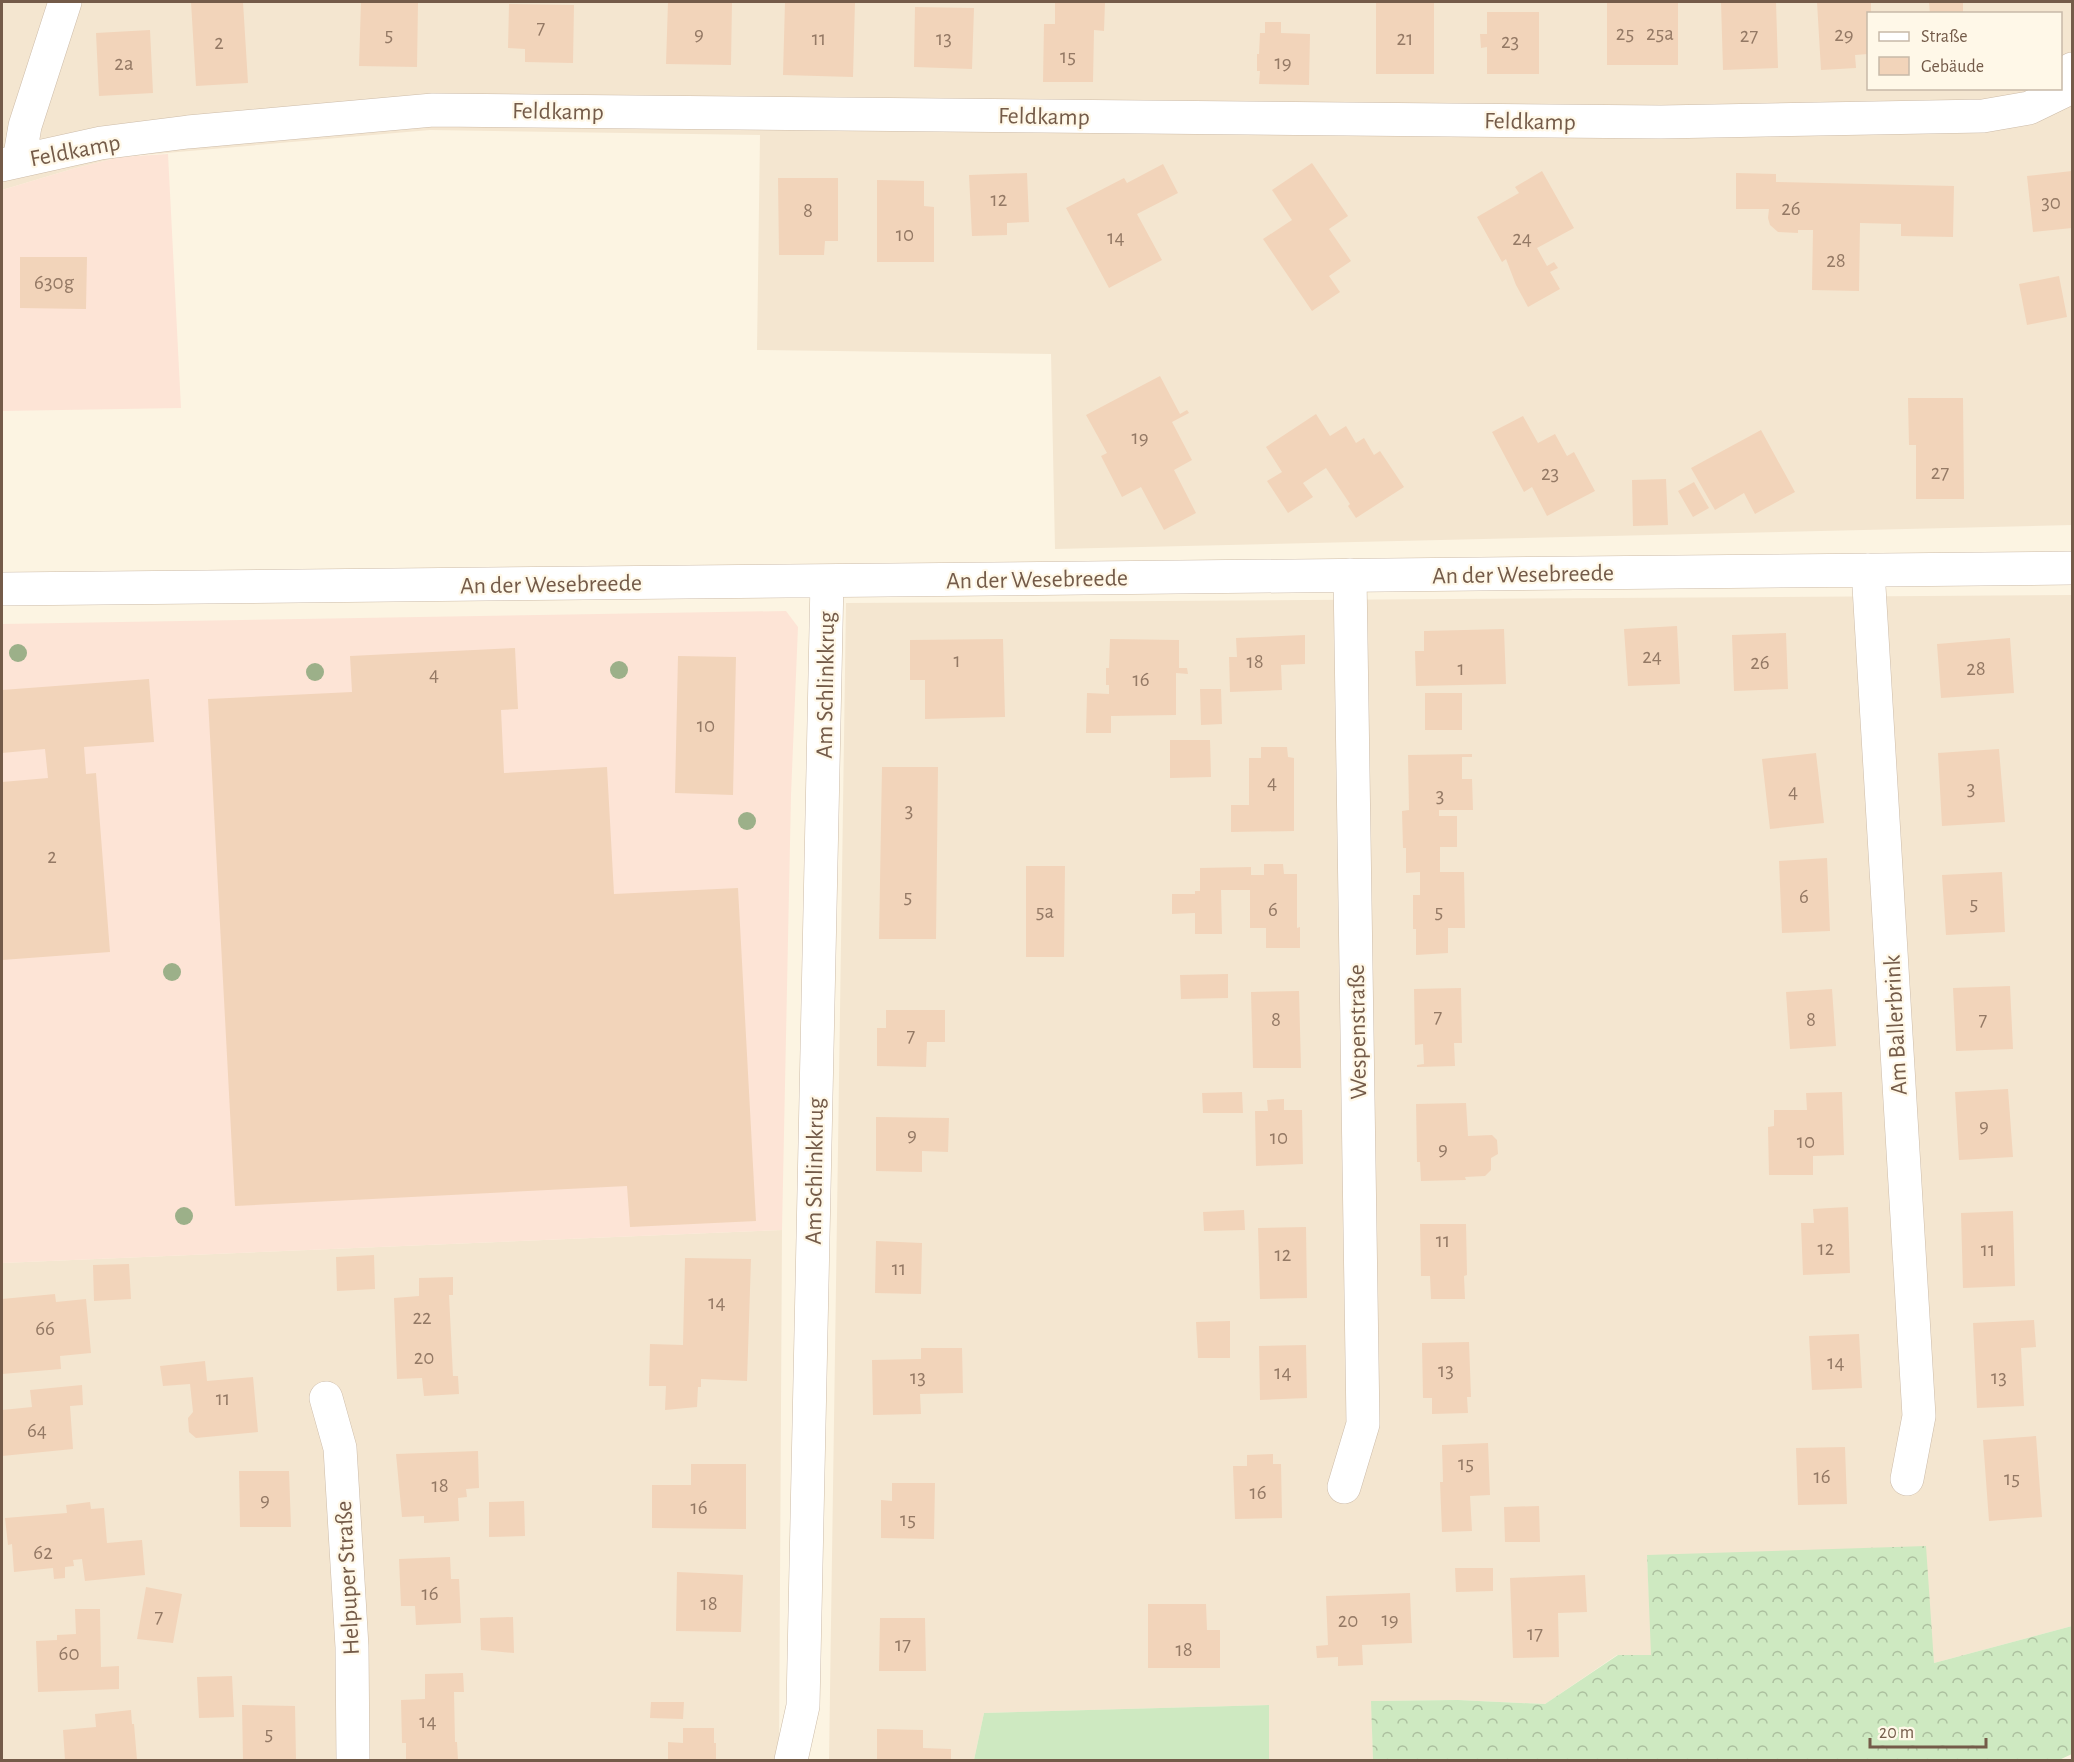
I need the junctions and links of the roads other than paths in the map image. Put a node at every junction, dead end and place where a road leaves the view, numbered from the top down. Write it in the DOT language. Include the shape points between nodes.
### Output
graph roads {
  1 [pos="65,2"];
  2 [pos="2073,69"];
  3 [pos="10,163"];
  4 [pos="2073,568"];
  5 [pos="1868,570"];
  6 [pos="1350,575"];
  7 [pos="827,581"];
  8 [pos="2,589"];
  9 [pos="327,1398"];
  10 [pos="1907,1479"];
  11 [pos="1344,1487"];
  12 [pos="353,1761"];
  13 [pos="791,1761"];
  1 -- 3 [label="street"];
  2 -- 3 [label="street, Feldkamp" via="2062,92 2029,108 1983,116 1661,122 433,110 123,140"];
  4 -- 5 [label="street, An der Wesebreede"];
  5 -- 6 [label="street, An der Wesebreede"];
  5 -- 10 [label="street, Am Ballerbrink" via="1919,1416"];
  6 -- 7 [label="street, An der Wesebreede"];
  6 -- 11 [label="street, Wespenstraße" via="1363,1424"];
  7 -- 8 [label="street, An der Wesebreede"];
  7 -- 13 [label="street, Am Schlinkkrug" via="803,1706"];
  9 -- 12 [label="street, Helpuper Straße" via="340,1448 352,1647"];
}
